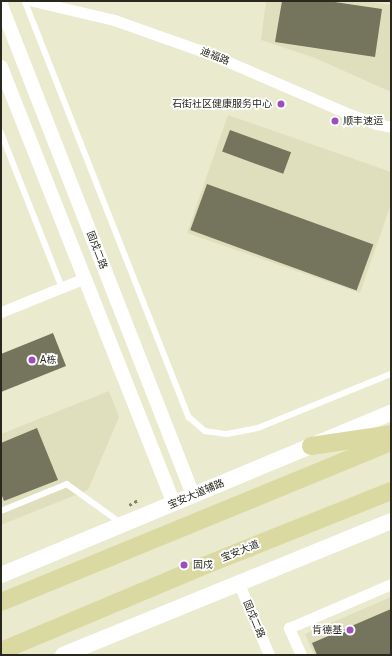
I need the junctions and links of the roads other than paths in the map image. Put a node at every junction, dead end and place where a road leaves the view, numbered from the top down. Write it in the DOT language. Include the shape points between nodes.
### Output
graph roads {
  1 [pos="25,1"];
  2 [pos="33,1"];
  3 [pos="1,5"];
  4 [pos="1,67"];
  5 [pos="391,127"];
  6 [pos="1,132"];
  7 [pos="85,278"];
  8 [pos="62,288"];
  9 [pos="1,312"];
  10 [pos="391,374"];
  11 [pos="391,413"];
  12 [pos="391,434"];
  13 [pos="391,442"];
  14 [pos="311,446"];
  15 [pos="391,491"];
  16 [pos="193,495"];
  17 [pos="174,503"];
  18 [pos="1,511"];
  19 [pos="391,521"];
  20 [pos="122,525"];
  21 [pos="1,575"];
  22 [pos="239,584"];
  23 [pos="391,584"];
  24 [pos="1,602"];
  25 [pos="1,651"];
  26 [pos="63,655"];
  27 [pos="269,655"];
  28 [pos="301,655"];
  1 -- 10 [label="lane" via="189,417 204,431 227,434 258,428"];
  2 -- 5 [label="street, 迪福路" via="114,20 210,54 348,114"];
  3 -- 16 [label="street, 固戍二路"];
  4 -- 7 [label="street"];
  6 -- 8 [label="lane"];
  7 -- 8 [label="street"];
  7 -- 17 [label="street"];
  8 -- 9 [label="street"];
  11 -- 14 [label="main road, 宝安大道辅路"];
  12 -- 14 [label="main road"];
  13 -- 24 [label="main road"];
  14 -- 16 [label="main road, 宝安大道辅路"];
  15 -- 25 [label="main road, 宝安大道"];
  16 -- 17 [label="main road, 宝安大道辅路"];
  17 -- 20 [label="main road, 宝安大道辅路"];
  18 -- 20 [label="lane" via="67,484"];
  19 -- 22 [label="main road"];
  20 -- 21 [label="main road, 宝安大道辅路"];
  22 -- 26 [label="main road"];
  22 -- 27 [label="street, 固戍二路"];
  23 -- 28 [label="street" via="289,628"];
}
